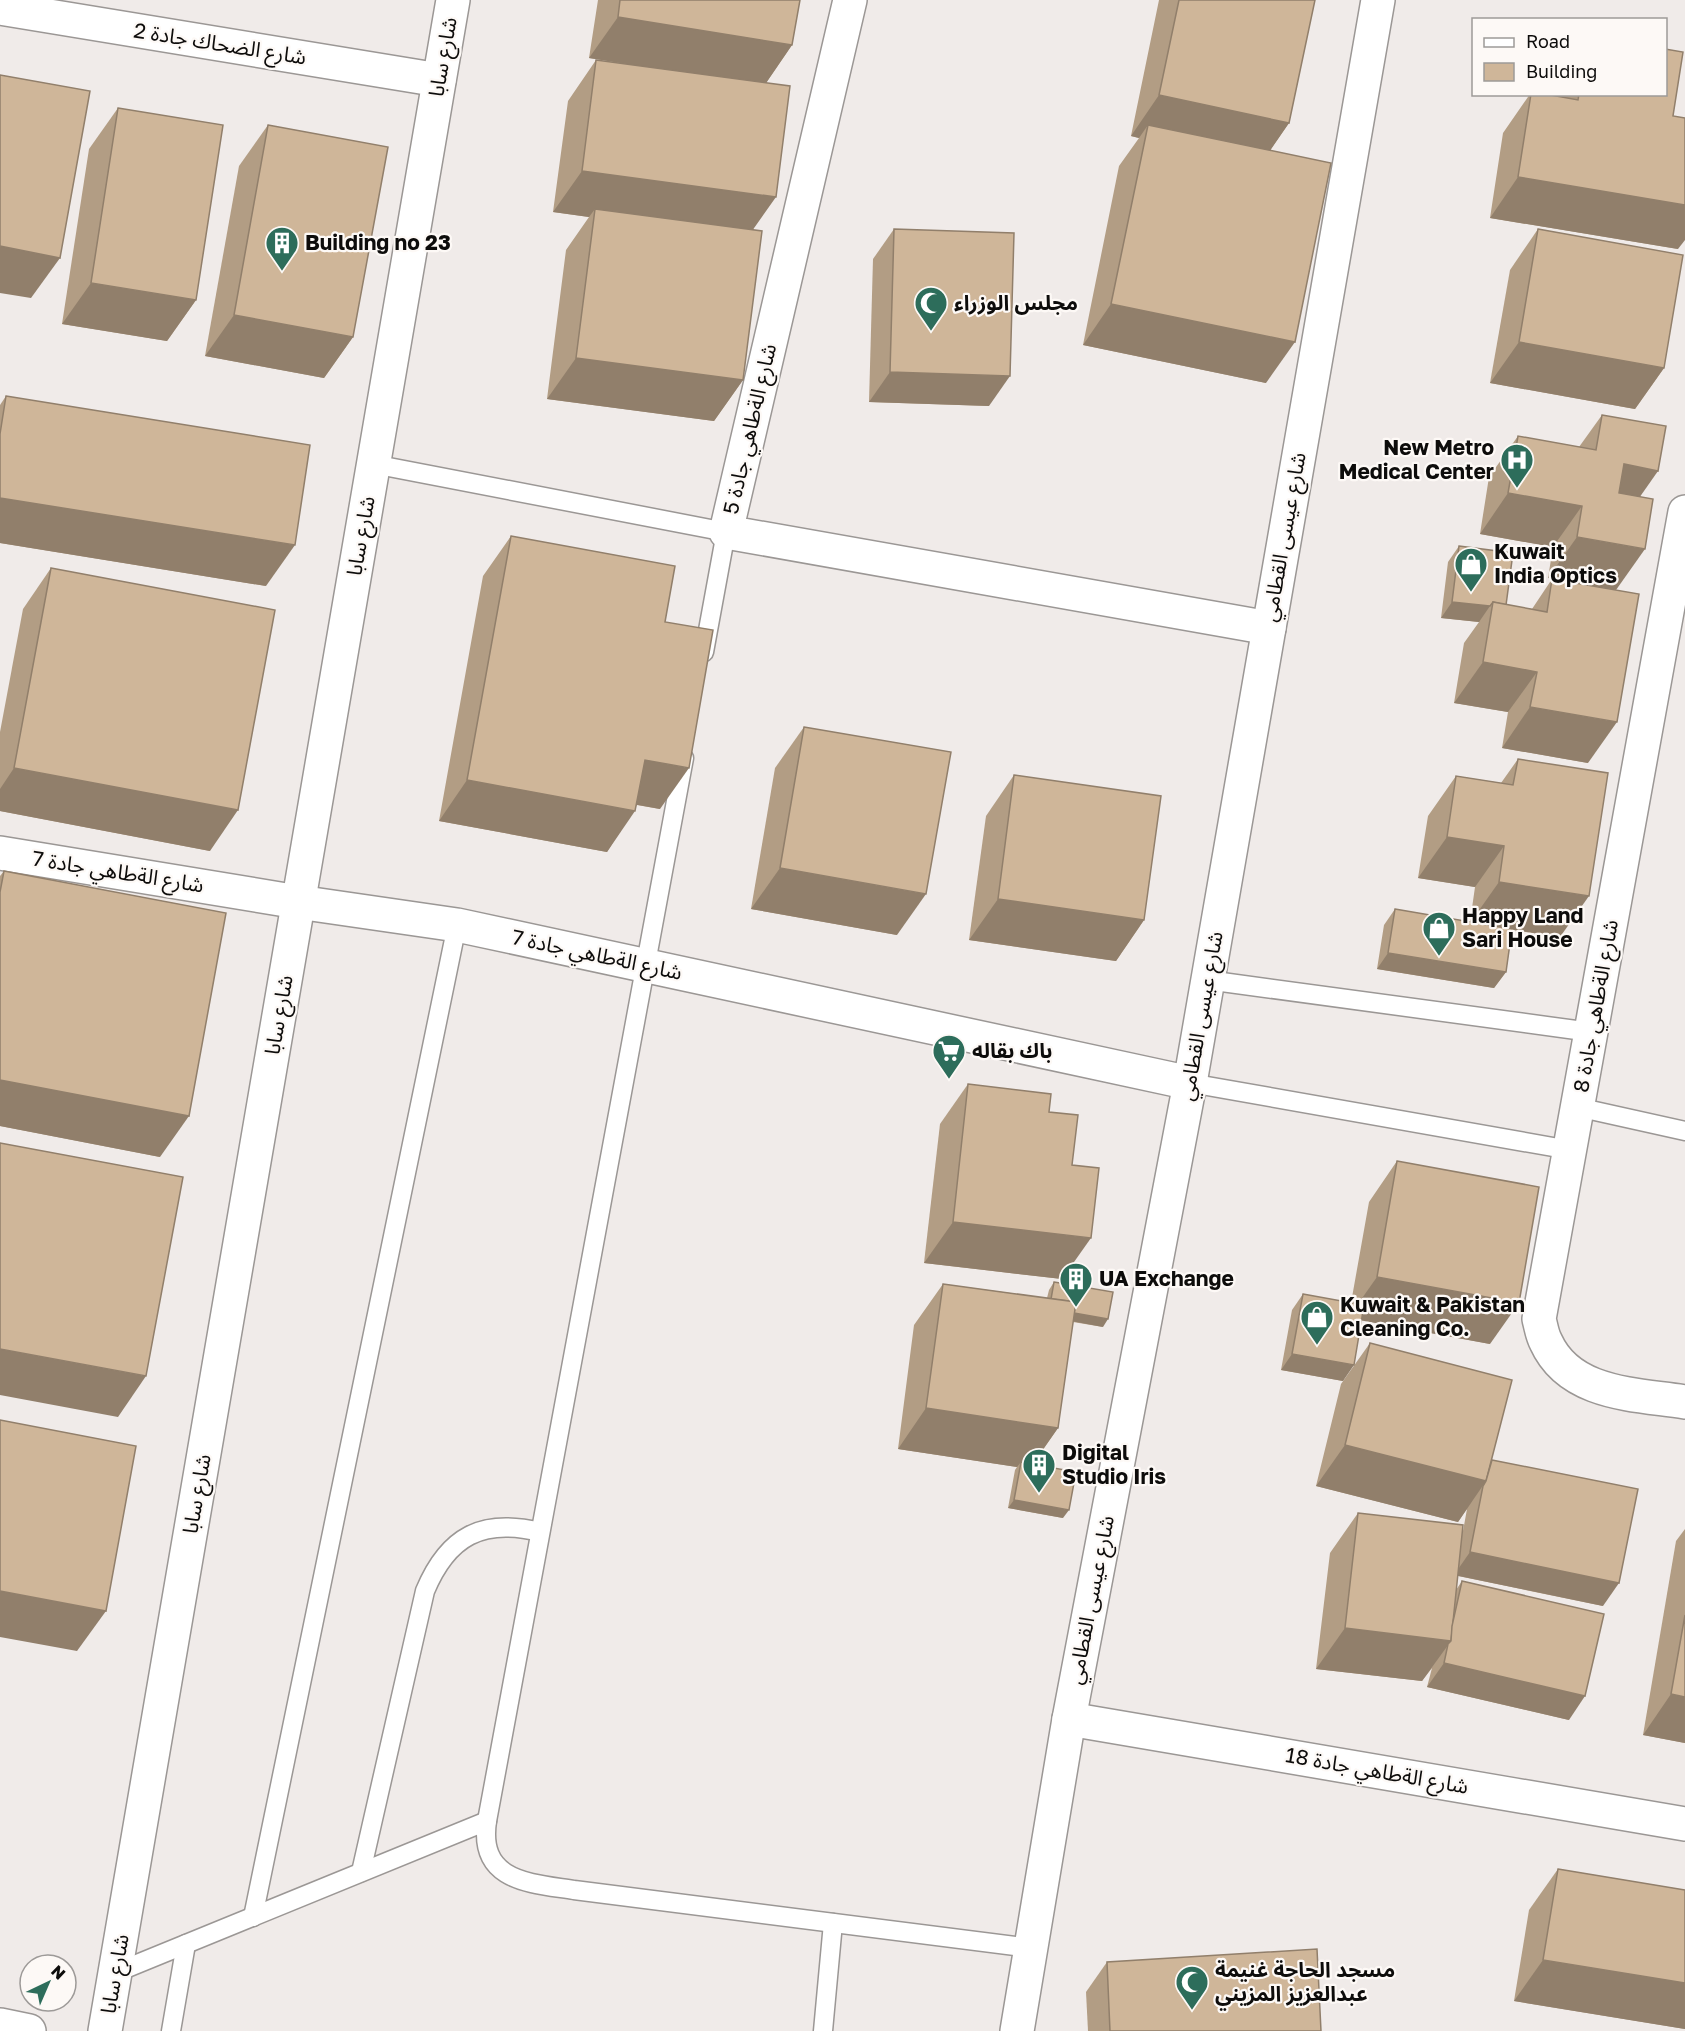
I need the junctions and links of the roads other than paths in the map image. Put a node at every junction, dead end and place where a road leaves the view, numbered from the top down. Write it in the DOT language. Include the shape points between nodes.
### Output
graph roads {
  1 [pos="453,0"];
  2 [pos="850,0"];
  3 [pos="1378,0"];
  4 [pos="0,8"];
  5 [pos="439,80"];
  6 [pos="373,464"];
  7 [pos="1685,512"];
  8 [pos="726,532"];
  9 [pos="1269,628"];
  10 [pos="700,672"];
  11 [pos="687,742"];
  12 [pos="0,853"];
  13 [pos="298,902"];
  14 [pos="457,925"];
  15 [pos="645,965"];
  16 [pos="1207,980"];
  17 [pos="1591,1032"];
  18 [pos="1190,1083"];
  19 [pos="1577,1107"];
  20 [pos="1685,1131"];
  21 [pos="1570,1150"];
  22 [pos="1685,1402"];
  23 [pos="540,1532"];
  24 [pos="1069,1719"];
  25 [pos="487,1821"];
  26 [pos="1685,1824"];
  27 [pos="361,1872"];
  28 [pos="253,1917"];
  29 [pos="833,1923"];
  30 [pos="186,1944"];
  31 [pos="1031,1948"];
  32 [pos="115,1973"];
  33 [pos="0,2025"];
  34 [pos="29,2031"];
  35 [pos="105,2031"];
  36 [pos="171,2031"];
  37 [pos="823,2031"];
  38 [pos="1017,2031"];
  1 -- 5 [label="street, شارع سابا"];
  2 -- 8 [label="street, شارع الةطاهي جادة 5"];
  3 -- 9 [label="street, شارع عيسى القطامي"];
  4 -- 5 [label="street, شارع الضحاك جادة 2"];
  5 -- 6 [label="street, شارع سابا"];
  6 -- 8 [label="lane"];
  6 -- 13 [label="street, شارع سابا"];
  7 -- 17 [label="street, شارع الةطاهي جادة 8"];
  8 -- 9 [label="street, شارع الةطاهي جادة 5"];
  8 -- 10 [label="lane"];
  9 -- 16 [label="street, شارع عيسى القطامي"];
  11 -- 15 [label="lane"];
  12 -- 13 [label="street, شارع الةطاهي جادة 7"];
  13 -- 14 [label="street, شارع الةطاهي جادة 7"];
  13 -- 32 [label="street, شارع سابا"];
  14 -- 15 [label="street, شارع الةطاهي جادة 7"];
  14 -- 28 [label="lane"];
  15 -- 18 [label="street, شارع الةطاهي جادة 7"];
  15 -- 23 [label="lane"];
  16 -- 17 [label="lane"];
  16 -- 18 [label="street, شارع عيسى القطامي"];
  17 -- 19 [label="street, شارع الةطاهي جادة 8"];
  18 -- 21 [label="lane"];
  18 -- 24 [label="street, شارع عيسى القطامي"];
  19 -- 20 [label="lane"];
  19 -- 21 [label="street, شارع الةطاهي جادة 8"];
  21 -- 22 [label="street, شارع الةطاهي جادة 8" via="1539,1319 1545,1341 1574,1376 1594,1386"];
  23 -- 25 [label="lane"];
  23 -- 27 [label="lane" via="492,1528 469,1536 449,1550 434,1569 425,1591"];
  24 -- 26 [label="street, شارع الةطاهي جادة 18"];
  24 -- 31 [label="street, شارع عيسى القطامي"];
  25 -- 27 [label="lane"];
  25 -- 29 [label="lane" via="487,1852 509,1876 526,1882"];
  27 -- 28 [label="lane"];
  28 -- 30 [label="lane"];
  29 -- 31 [label="lane"];
  29 -- 37 [label="lane"];
  30 -- 32 [label="lane"];
  30 -- 36 [label="lane"];
  31 -- 38 [label="street, شارع عيسى القطامي"];
  32 -- 35 [label="street, شارع سابا"];
  33 -- 34 [label="street"];
}
